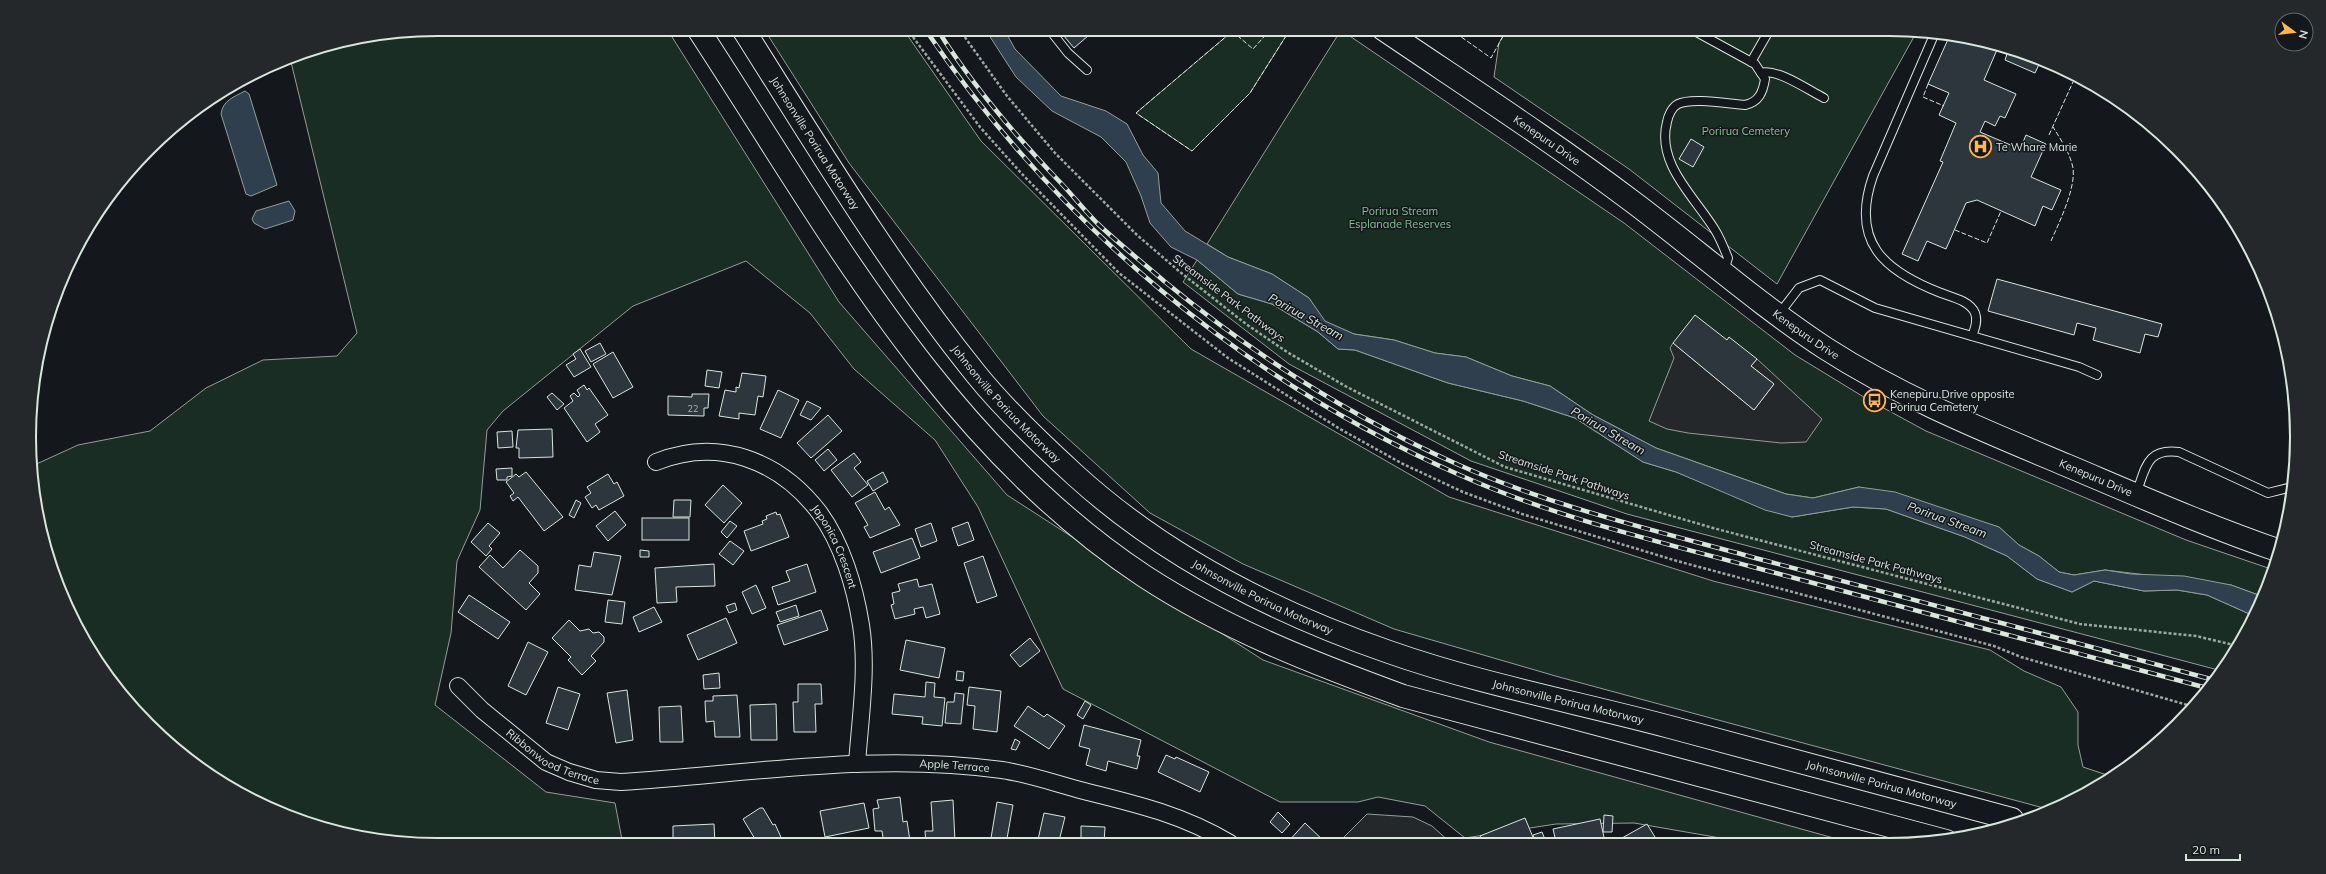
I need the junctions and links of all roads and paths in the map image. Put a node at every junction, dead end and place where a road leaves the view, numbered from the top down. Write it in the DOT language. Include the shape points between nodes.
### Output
graph roads {
  1 [pos="702,36"];
  2 [pos="748,36"];
  3 [pos="913,36"];
  4 [pos="963,36"];
  5 [pos="1055,36"];
  6 [pos="1392,36"];
  7 [pos="1704,36"];
  8 [pos="1766,36"];
  9 [pos="1933,38"];
  10 [pos="1751,62"];
  11 [pos="1087,70"];
  12 [pos="1761,73"];
  13 [pos="1824,98"];
  14 [pos="1723,272"];
  15 [pos="1778,315"];
  16 [pos="1972,336"];
  17 [pos="2097,375"];
  18 [pos="656,462"];
  19 [pos="2287,488"];
  20 [pos="2136,494"];
  21 [pos="2274,549"];
  22 [pos="2232,645"];
  23 [pos="458,686"];
  24 [pos="2187,705"];
  25 [pos="857,764"];
  26 [pos="666,779"];
  27 [pos="2012,819"];
  28 [pos="1927,836"];
  29 [pos="1220,838"];
  1 -- 28 [label="main road" via="856,273 925,369 974,426 1030,484 1068,519 1144,576 1229,626 1319,665 1403,696"];
  2 -- 27 [label="main road, Johnsonville Porirua Motorway" via="895,264 978,377 1030,431 1105,501 1141,528 1211,572 1258,598 1333,632 1392,653 1494,683"];
  3 -- 24 [label="path" via="980,126 1021,173 1119,273 1228,358 1340,429 1403,464 1463,492 1598,538 1994,646 2021,657"];
  4 -- 22 [label="path, Streamside Park Pathways" via="1007,96 1056,153 1137,234 1180,272 1246,324 1287,352 1347,387 1505,467 1713,528 2080,624 2196,636"];
  5 -- 11 [label="lane"];
  6 -- 14 [label="main road, Kenepuru Drive" via="1591,171"];
  7 -- 10 [label="lane"];
  8 -- 10 [label="lane"];
  9 -- 16 [label="lane" via="1873,176 1866,196 1866,224 1874,246 1891,268 1916,283 1955,298 1972,308 1976,321"];
  10 -- 12 [label="lane"];
  12 -- 13 [label="lane" via="1768,70"];
  12 -- 14 [label="lane" via="1765,79 1763,90 1752,103 1678,104 1670,114 1665,129 1665,144 1670,164 1716,231 1728,258"];
  14 -- 15 [label="main road, Kenepuru Drive"];
  15 -- 16 [label="lane" via="1799,288 1820,280 1869,306"];
  15 -- 20 [label="main road, Kenepuru Drive" via="1825,348 1904,394"];
  16 -- 17 [label="lane" via="2079,367"];
  18 -- 25 [label="street, Japonica Crescent" via="670,456 723,451 755,461 780,475 803,493 820,513 834,538 850,579 862,625 863,664"];
  19 -- 20 [label="lane" via="2268,493 2180,452 2171,451 2150,458"];
  20 -- 21 [label="main road, Kenepuru Drive"];
  23 -- 26 [label="street, Ribbonwood Terrace" via="482,710 546,762 596,780 620,782"];
  25 -- 26 [label="street, Apple Terrace"];
  25 -- 29 [label="street, Apple Terrace" via="924,763 1004,770 1149,807 1182,818"];
}
